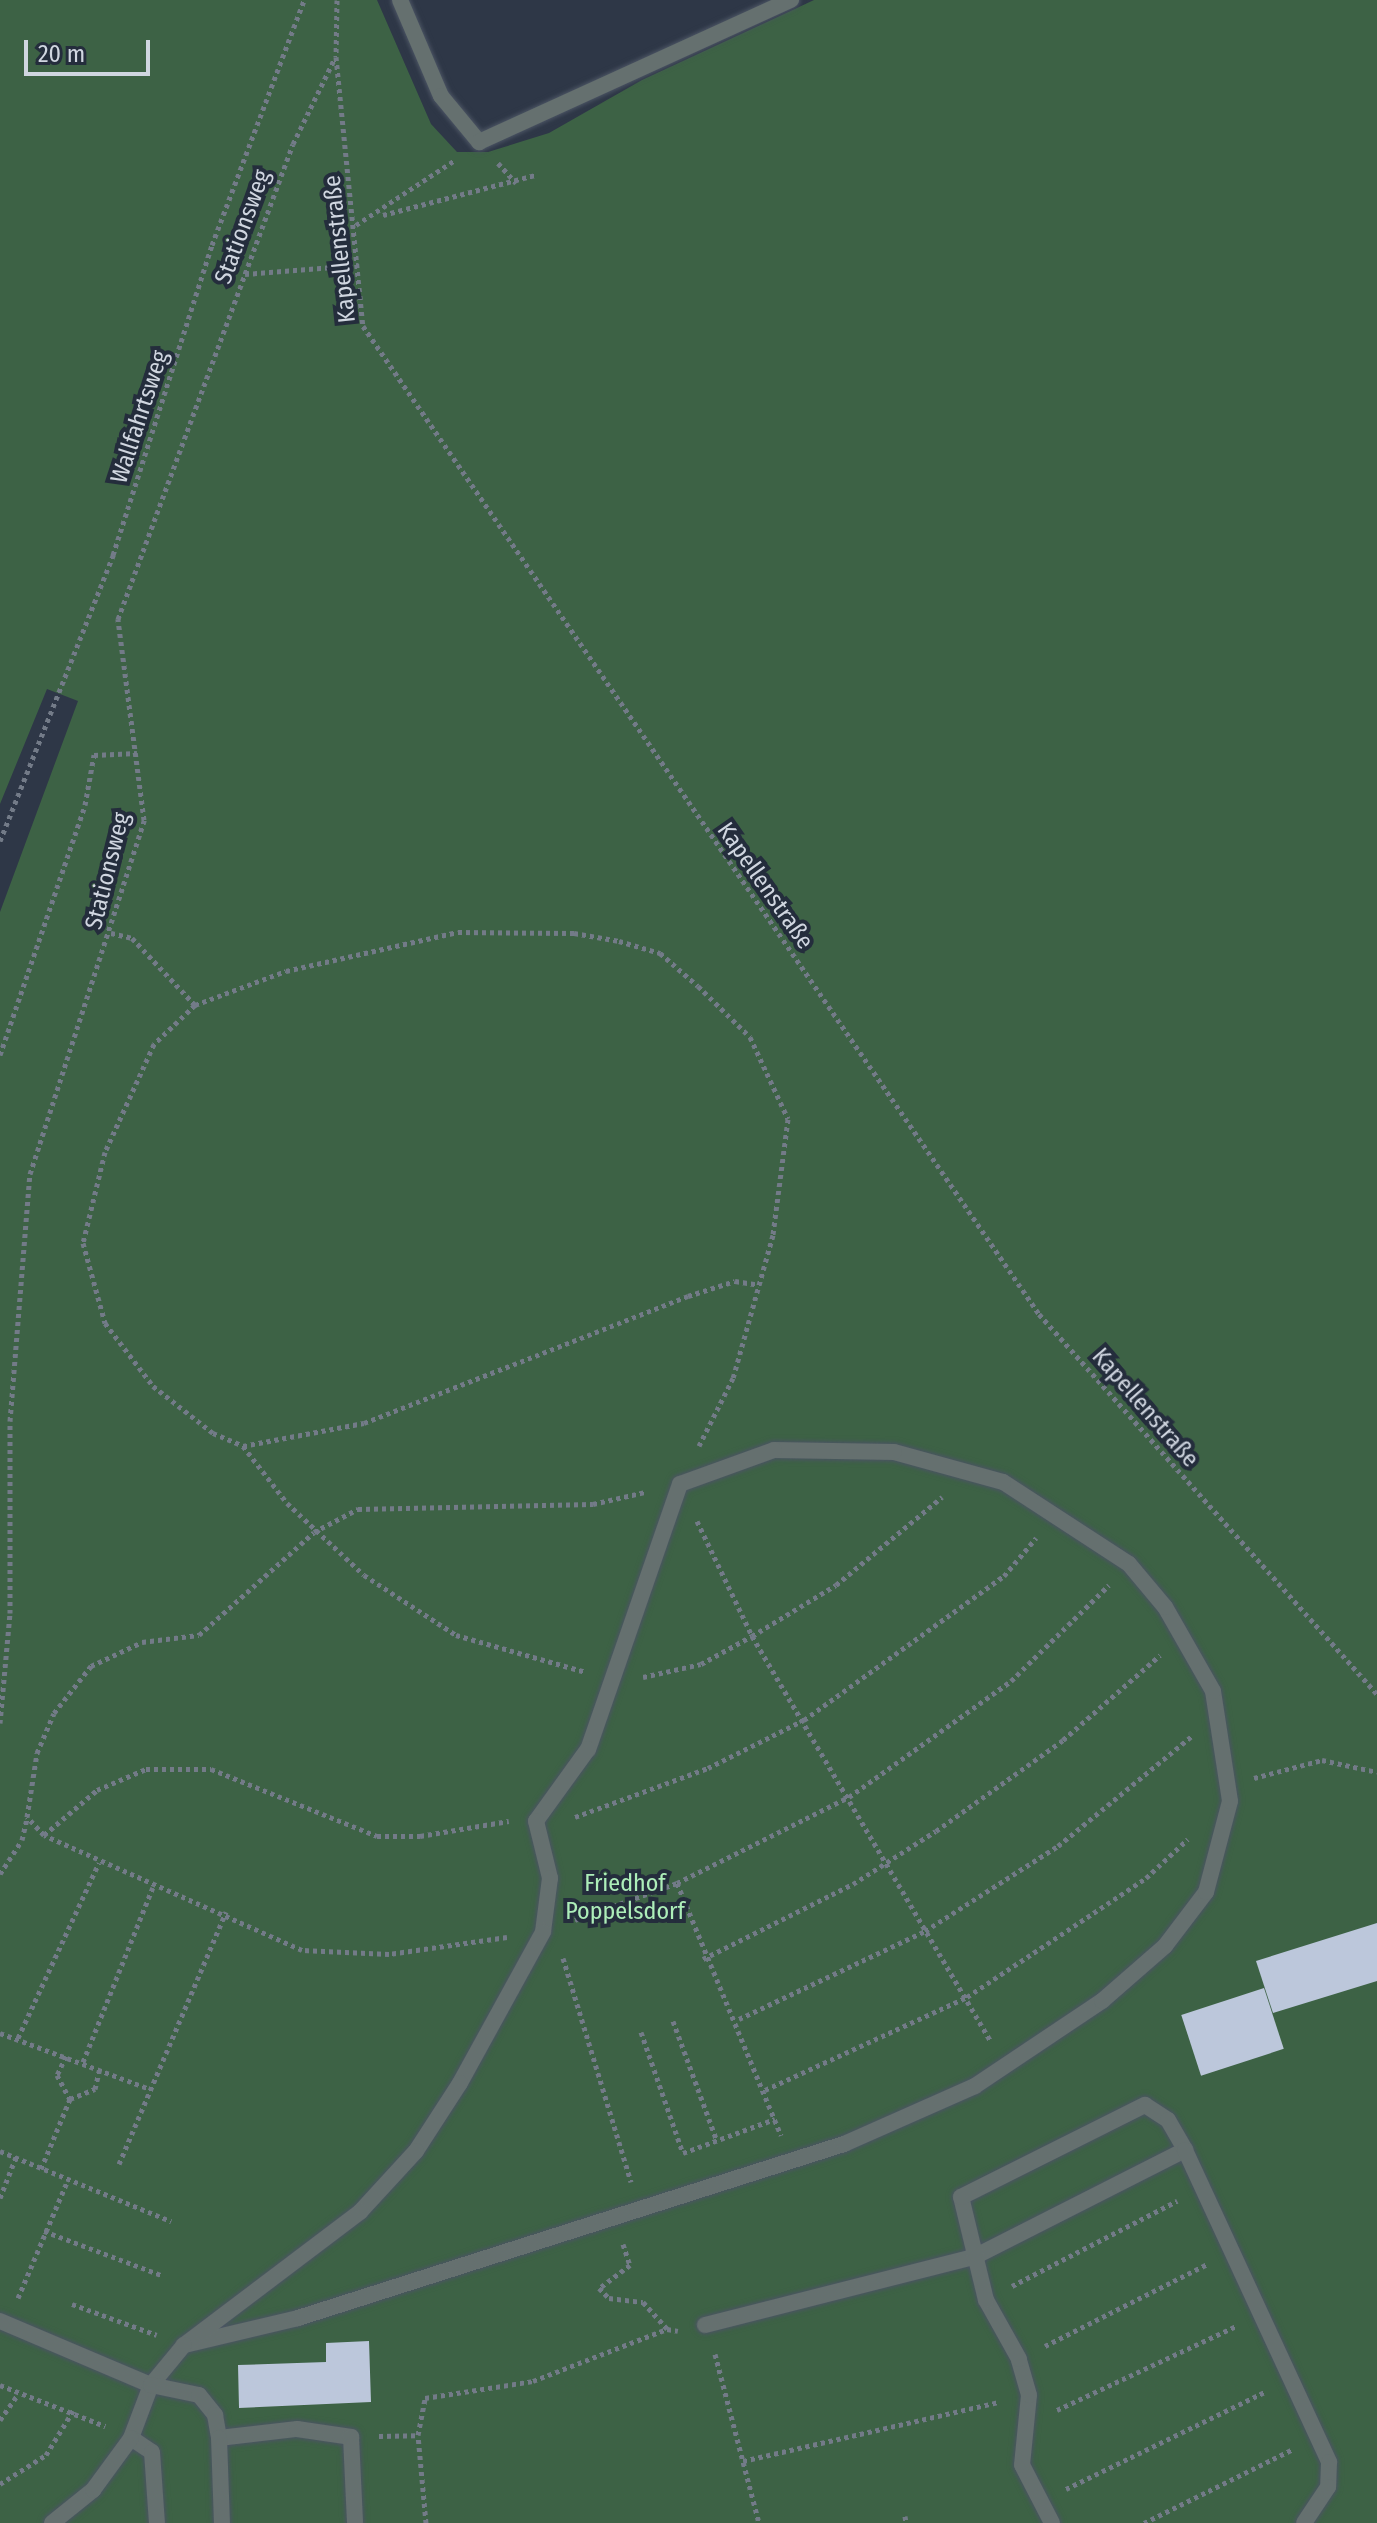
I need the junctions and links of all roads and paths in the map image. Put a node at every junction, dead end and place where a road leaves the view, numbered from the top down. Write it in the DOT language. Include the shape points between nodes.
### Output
graph roads {
  1 [pos="304,0"];
  2 [pos="337,0"];
  3 [pos="400,0"];
  4 [pos="791,0"];
  5 [pos="336,57"];
  6 [pos="479,142"];
  7 [pos="536,175"];
  8 [pos="378,216"];
  9 [pos="356,225"];
  10 [pos="359,265"];
  11 [pos="245,274"];
  12 [pos="137,753"];
  13 [pos="0,841"];
  14 [pos="111,933"];
  15 [pos="195,1005"];
  16 [pos="0,1055"];
  17 [pos="759,1285"];
  18 [pos="243,1446"];
  19 [pos="965,1471"];
  20 [pos="680,1484"];
  21 [pos="1058,1514"];
  22 [pos="314,1532"];
  23 [pos="1129,1564"];
  24 [pos="752,1636"];
  25 [pos="1181,1636"];
  26 [pos="615,1678"];
  27 [pos="1377,1694"];
  28 [pos="1219,1711"];
  29 [pos="804,1720"];
  30 [pos="0,1723"];
  31 [pos="1377,1772"];
  32 [pos="849,1797"];
  33 [pos="1230,1801"];
  34 [pos="27,1817"];
  35 [pos="536,1821"];
  36 [pos="44,1835"];
  37 [pos="99,1863"];
  38 [pos="885,1865"];
  39 [pos="0,1874"];
  40 [pos="677,1883"];
  41 [pos="153,1887"];
  42 [pos="226,1912"];
  43 [pos="925,1931"];
  44 [pos="543,1932"];
  45 [pos="703,1959"];
  46 [pos="967,1997"];
  47 [pos="739,2019"];
  48 [pos="673,2021"];
  49 [pos="641,2032"];
  50 [pos="0,2033"];
  51 [pos="18,2038"];
  52 [pos="66,2056"];
  53 [pos="83,2062"];
  54 [pos="1005,2067"];
  55 [pos="100,2068"];
  56 [pos="150,2089"];
  57 [pos="765,2090"];
  58 [pos="70,2099"];
  59 [pos="775,2119"];
  60 [pos="717,2141"];
  61 [pos="1185,2150"];
  62 [pos="0,2151"];
  63 [pos="16,2157"];
  64 [pos="791,2162"];
  65 [pos="119,2164"];
  66 [pos="41,2169"];
  67 [pos="67,2182"];
  68 [pos="1204,2187"];
  69 [pos="0,2198"];
  70 [pos="640,2213"];
  71 [pos="171,2221"];
  72 [pos="615,2221"];
  73 [pos="44,2231"];
  74 [pos="1234,2250"];
  75 [pos="974,2257"];
  76 [pos="161,2275"];
  77 [pos="986,2300"];
  78 [pos="72,2304"];
  79 [pos="1261,2314"];
  80 [pos="4,2322"];
  81 [pos="667,2329"];
  82 [pos="704,2333"];
  83 [pos="184,2345"];
  84 [pos="1019,2359"];
  85 [pos="1292,2378"];
  86 [pos="0,2385"];
  87 [pos="151,2385"];
  88 [pos="18,2394"];
  89 [pos="1029,2395"];
  90 [pos="73,2411"];
  91 [pos="0,2420"];
  92 [pos="1023,2426"];
  93 [pos="418,2435"];
  94 [pos="351,2437"];
  95 [pos="1318,2437"];
  96 [pos="131,2438"];
  97 [pos="219,2438"];
  98 [pos="743,2461"];
  99 [pos="0,2484"];
  100 [pos="1040,2502"];
  101 [pos="52,2523"];
  102 [pos="157,2523"];
  103 [pos="222,2523"];
  104 [pos="355,2523"];
  105 [pos="426,2523"];
  106 [pos="759,2523"];
  107 [pos="1052,2523"];
  108 [pos="1144,2523"];
  109 [pos="1304,2523"];
  1 -- 13 [label="path, Wallfahrtsweg" via="212,245 113,555"];
  2 -- 5 [label="path, Kapellenstraße"];
  3 -- 6 [label="lane" via="441,96"];
  4 -- 6 [label="lane"];
  5 -- 9 [label="path, Kapellenstraße"];
  5 -- 11 [label="path, Stationsweg" via="293,144"];
  6 -- 8 [label="path"];
  7 -- 8 [label="path"];
  8 -- 9 [label="path"];
  9 -- 10 [label="path, Kapellenstraße"];
  10 -- 11 [label="path"];
  10 -- 27 [label="path, Kapellenstraße" via="363,326 1039,1314"];
  11 -- 12 [label="path, Stationsweg" via="118,619"];
  12 -- 14 [label="path, Stationsweg" via="144,820"];
  12 -- 16 [label="path" via="94,755 85,805"];
  14 -- 15 [label="path" via="132,938"];
  14 -- 30 [label="path, Stationsweg" via="30,1174 11,1392 10,1628"];
  15 -- 17 [label="path" via="286,971 458,932 574,933 660,953 750,1037 788,1119 783,1182"];
  15 -- 18 [label="path" via="154,1044 105,1152 83,1243 105,1323 153,1386 213,1433"];
  17 -- 18 [label="path" via="735,1281 688,1296 364,1423"];
  17 -- 20 [label="path" via="733,1378"];
  18 -- 22 [label="path"];
  19 -- 20 [label="lane" via="894,1452 809,1446 740,1460"];
  19 -- 21 [label="lane" via="1003,1482"];
  19 -- 24 [label="path" via="926,1514 848,1576"];
  20 -- 22 [label="path" via="593,1504 358,1509"];
  20 -- 24 [label="path"];
  20 -- 26 [label="lane"];
  21 -- 23 [label="lane"];
  21 -- 29 [label="path" via="1004,1576"];
  22 -- 26 [label="path" via="364,1575 456,1635"];
  22 -- 34 [label="path" via="199,1635 142,1642 91,1666 54,1713 37,1753"];
  23 -- 25 [label="lane"];
  23 -- 32 [label="path" via="1011,1681"];
  24 -- 26 [label="path" via="701,1664"];
  24 -- 29 [label="path"];
  25 -- 28 [label="lane"];
  25 -- 38 [label="path" via="1063,1740"];
  26 -- 35 [label="lane" via="588,1749"];
  28 -- 33 [label="lane"];
  28 -- 43 [label="path" via="1082,1827"];
  29 -- 32 [label="path"];
  29 -- 35 [label="path" via="595,1815"];
  31 -- 33 [label="path" via="1322,1760 1250,1779"];
  32 -- 38 [label="path"];
  32 -- 40 [label="path"];
  33 -- 46 [label="path" via="1146,1878"];
  33 -- 54 [label="lane" via="1206,1892 1165,1946 1092,2008"];
  34 -- 36 [label="path"];
  34 -- 39 [label="path" via="22,1840"];
  35 -- 36 [label="path" via="377,1836 211,1769 146,1769 97,1790"];
  35 -- 44 [label="lane" via="550,1878"];
  36 -- 37 [label="path"];
  37 -- 41 [label="path"];
  37 -- 51 [label="path"];
  38 -- 43 [label="path"];
  38 -- 45 [label="path"];
  40 -- 44 [label="path"];
  40 -- 45 [label="path"];
  41 -- 42 [label="path"];
  41 -- 53 [label="path"];
  42 -- 44 [label="path" via="302,1950 389,1954"];
  42 -- 56 [label="path"];
  43 -- 46 [label="path"];
  43 -- 47 [label="path"];
  44 -- 70 [label="path" via="564,1960"];
  44 -- 83 [label="lane" via="416,2151 360,2212"];
  45 -- 47 [label="path"];
  46 -- 54 [label="path"];
  46 -- 57 [label="path"];
  47 -- 57 [label="path"];
  48 -- 60 [label="path"];
  49 -- 60 [label="path" via="683,2153"];
  50 -- 51 [label="path"];
  51 -- 52 [label="path"];
  52 -- 53 [label="path"];
  52 -- 58 [label="path" via="57,2075"];
  53 -- 55 [label="path"];
  54 -- 64 [label="lane" via="926,2111"];
  55 -- 56 [label="path"];
  55 -- 58 [label="path" via="95,2089"];
  56 -- 65 [label="path"];
  57 -- 59 [label="path"];
  58 -- 66 [label="path"];
  59 -- 60 [label="path"];
  59 -- 64 [label="path"];
  61 -- 68 [label="lane"];
  61 -- 75 [label="lane"];
  61 -- 75 [label="lane" via="1168,2120 1145,2105 961,2197"];
  62 -- 63 [label="path"];
  63 -- 66 [label="path"];
  63 -- 69 [label="path"];
  64 -- 70 [label="lane"];
  66 -- 67 [label="path"];
  67 -- 71 [label="path"];
  67 -- 73 [label="path"];
  68 -- 74 [label="lane"];
  68 -- 77 [label="path"];
  70 -- 72 [label="lane"];
  72 -- 81 [label="path" via="630,2265 599,2288 609,2298 643,2302"];
  72 -- 83 [label="lane" via="298,2318"];
  73 -- 76 [label="path"];
  73 -- 80 [label="path"];
  74 -- 79 [label="lane"];
  74 -- 84 [label="path"];
  75 -- 77 [label="lane"];
  75 -- 82 [label="lane"];
  77 -- 84 [label="lane"];
  78 -- 83 [label="path"];
  79 -- 85 [label="lane"];
  79 -- 92 [label="path"];
  80 -- 87 [label="lane"];
  81 -- 82 [label="path"];
  81 -- 93 [label="path" via="533,2381 425,2398"];
  82 -- 98 [label="path"];
  83 -- 87 [label="lane"];
  84 -- 89 [label="lane"];
  85 -- 95 [label="lane"];
  85 -- 100 [label="path"];
  86 -- 88 [label="path"];
  87 -- 96 [label="lane"];
  87 -- 97 [label="lane" via="199,2395 215,2415"];
  88 -- 90 [label="path"];
  88 -- 91 [label="path"];
  89 -- 92 [label="lane"];
  89 -- 98 [label="path"];
  90 -- 96 [label="path"];
  90 -- 99 [label="path" via="46,2455"];
  92 -- 100 [label="lane" via="1022,2465"];
  93 -- 94 [label="path"];
  93 -- 105 [label="path"];
  94 -- 97 [label="lane" via="297,2429"];
  94 -- 104 [label="lane"];
  95 -- 108 [label="path"];
  95 -- 109 [label="lane" via="1329,2462 1328,2487"];
  96 -- 101 [label="lane" via="93,2490"];
  96 -- 102 [label="lane" via="152,2452"];
  97 -- 103 [label="lane"];
  98 -- 106 [label="path"];
  100 -- 107 [label="lane"];
}
